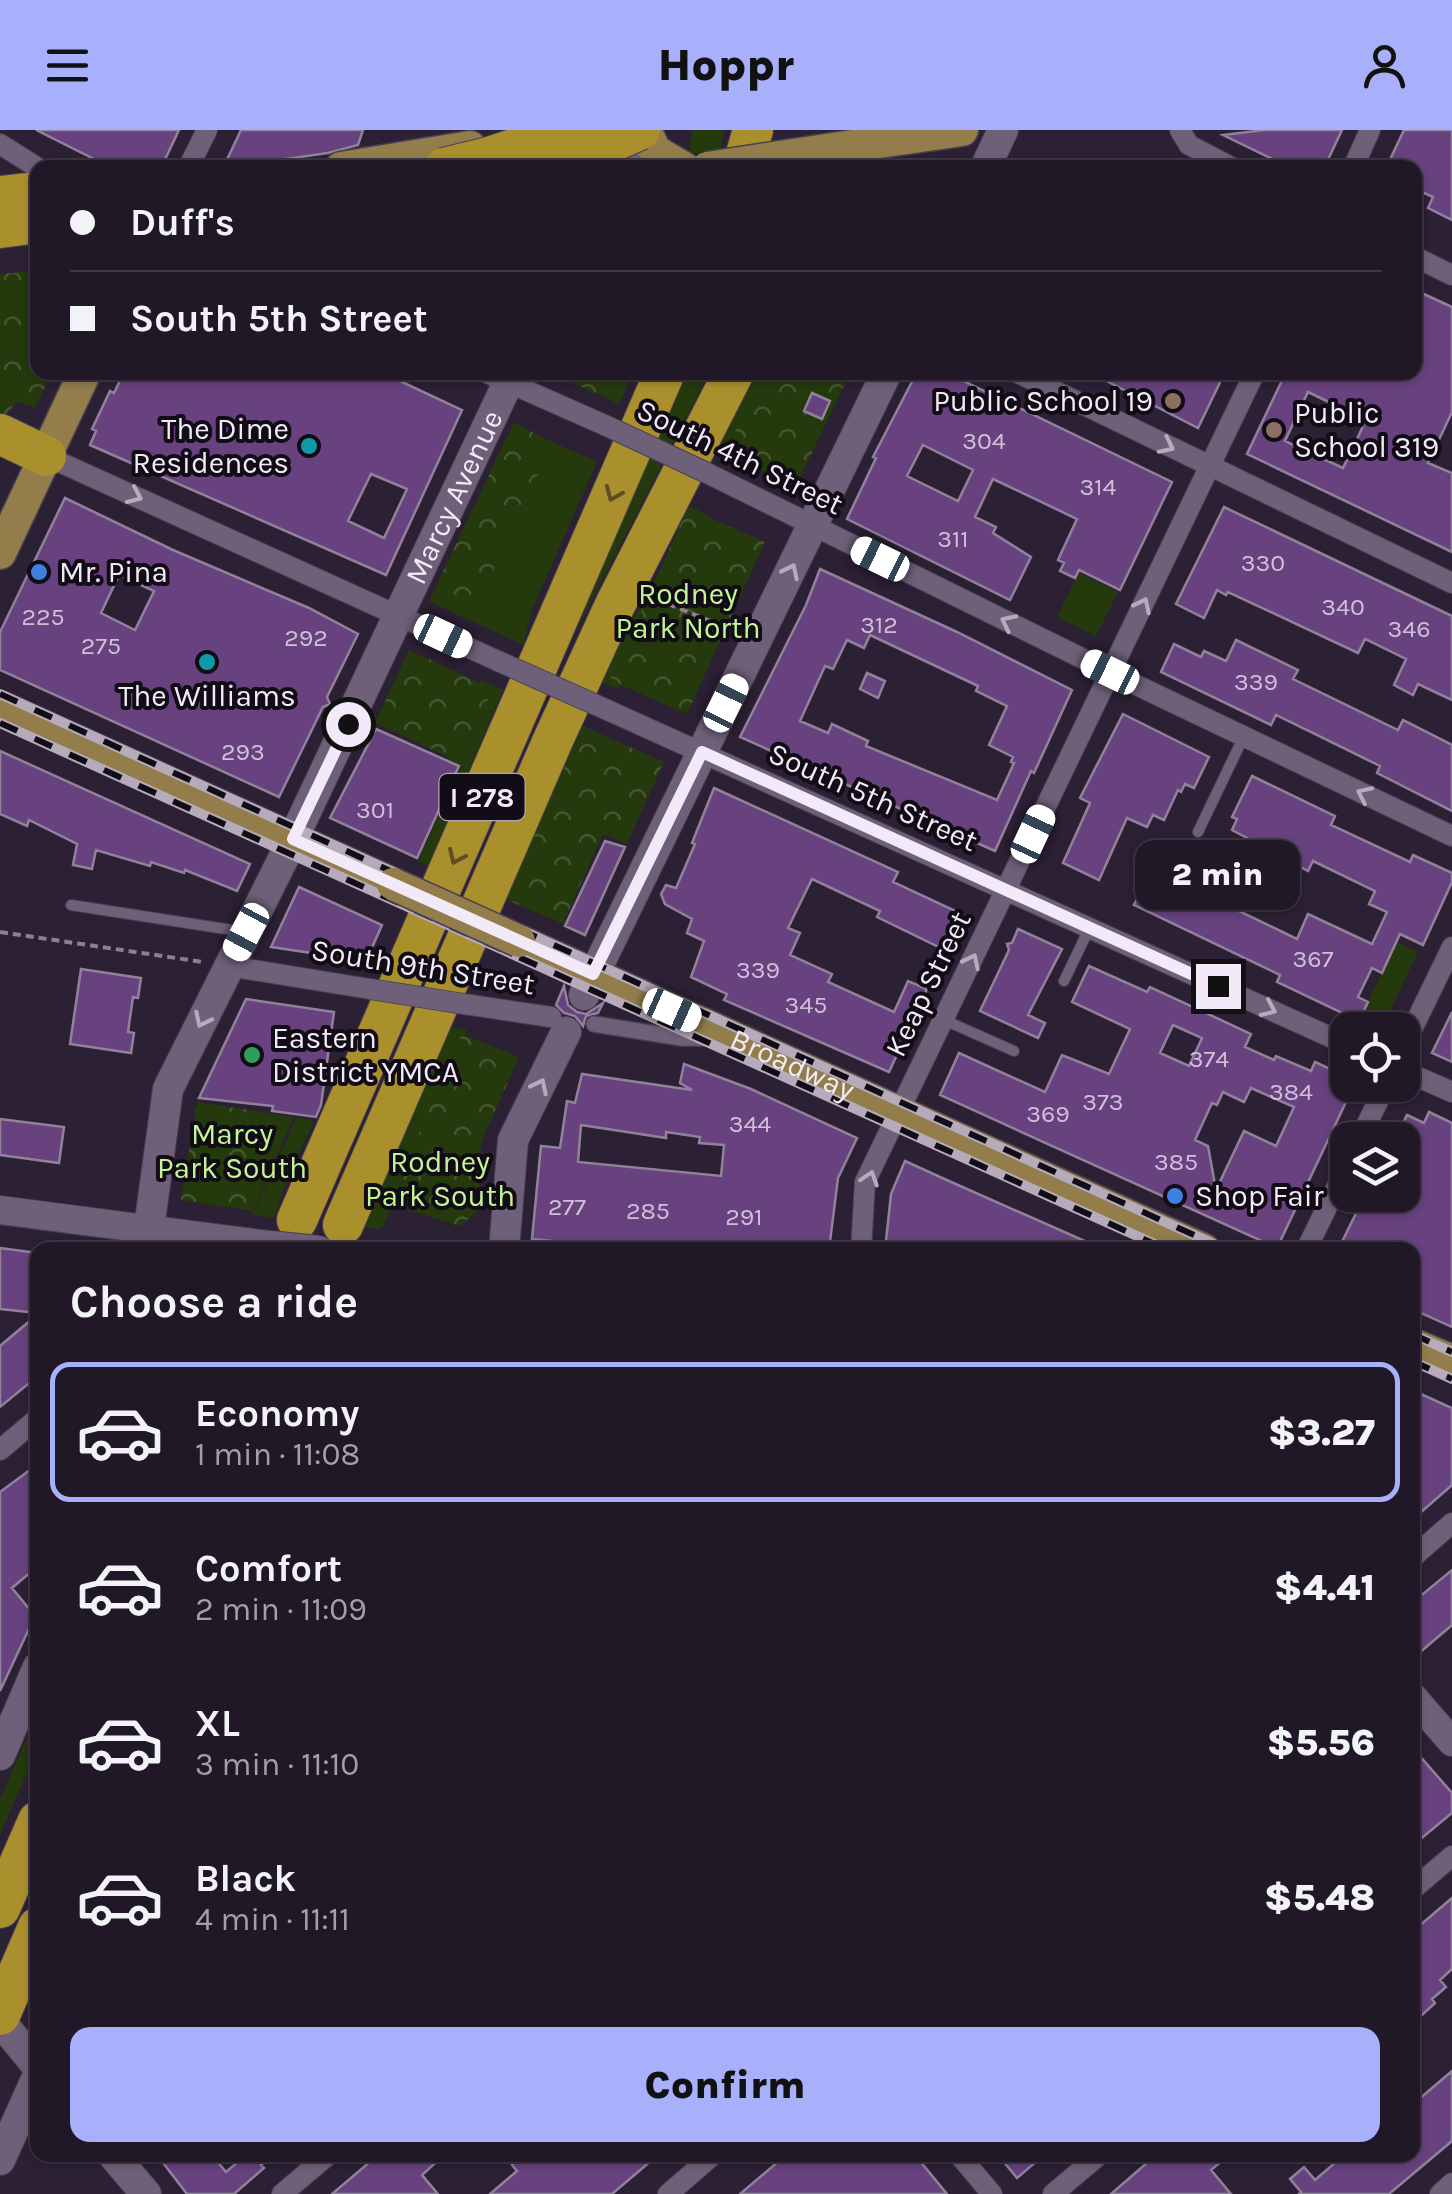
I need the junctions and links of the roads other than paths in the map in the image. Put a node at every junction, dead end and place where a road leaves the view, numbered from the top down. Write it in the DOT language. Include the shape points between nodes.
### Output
graph roads {
  1 [pos="207,130"];
  2 [pos="571,130"];
  3 [pos="638,130"];
  4 [pos="753,130"];
  5 [pos="962,130"];
  6 [pos="1003,130"];
  7 [pos="1180,130"];
  8 [pos="1370,130"];
  9 [pos="511,132"];
  10 [pos="865,137"];
  11 [pos="0,144"];
  12 [pos="192,160"];
  13 [pos="396,160"];
  14 [pos="476,160"];
  15 [pos="570,160"];
  16 [pos="617,160"];
  17 [pos="638,160"];
  18 [pos="670,160"];
  19 [pos="744,160"];
  20 [pos="748,160"];
  21 [pos="845,160"];
  22 [pos="990,160"];
  23 [pos="1218,160"];
  24 [pos="1357,160"];
  25 [pos="30,163"];
  26 [pos="1422,260"];
  27 [pos="1452,275"];
  28 [pos="81,380"];
  29 [pos="500,380"];
  30 [pos="510,380"];
  31 [pos="662,380"];
  32 [pos="730,380"];
  33 [pos="882,380"];
  34 [pos="1033,380"];
  35 [pos="1251,380"];
  36 [pos="0,434"];
  37 [pos="46,456"];
  38 [pos="1210,466"];
  39 [pos="813,524"];
  40 [pos="0,554"];
  41 [pos="1452,583"];
  42 [pos="398,616"];
  43 [pos="1110,672"];
  44 [pos="0,707"];
  45 [pos="1244,736"];
  46 [pos="702,752"];
  47 [pos="1198,832"];
  48 [pos="1452,836"];
  49 [pos="293,839"];
  50 [pos="1006,890"];
  51 [pos="71,905"];
  52 [pos="1090,928"];
  53 [pos="246,932"];
  54 [pos="1452,947"];
  55 [pos="228,966"];
  56 [pos="1064,980"];
  57 [pos="589,984"];
  58 [pos="1420,1013"];
  59 [pos="944,1020"];
  60 [pos="570,1025"];
  61 [pos="1330,1036"];
  62 [pos="732,1038"];
  63 [pos="1014,1052"];
  64 [pos="1420,1078"];
  65 [pos="1452,1092"];
  66 [pos="899,1112"];
  67 [pos="1330,1201"];
  68 [pos="0,1210"];
  69 [pos="320,1232"];
  70 [pos="148,1240"];
  71 [pos="194,1242"];
  72 [pos="270,1242"];
  73 [pos="505,1242"];
  74 [pos="861,1242"];
  75 [pos="1186,1242"];
  76 [pos="1310,1242"];
  77 [pos="1420,1347"];
  78 [pos="1452,1361"];
  79 [pos="30,1425"];
  80 [pos="0,1450"];
  81 [pos="1452,1523"];
  82 [pos="1420,1551"];
  83 [pos="30,1685"];
  84 [pos="1420,1705"];
  85 [pos="1452,1742"];
  86 [pos="0,1754"];
  87 [pos="30,1840"];
  88 [pos="1452,1856"];
  89 [pos="1420,1883"];
  90 [pos="0,1908"];
  91 [pos="30,1965"];
  92 [pos="15,2037"];
  93 [pos="30,2093"];
  94 [pos="0,2160"];
  95 [pos="119,2162"];
  96 [pos="320,2162"];
  97 [pos="706,2162"];
  98 [pos="965,2162"];
  99 [pos="1091,2162"];
  100 [pos="1452,2184"];
  101 [pos="146,2194"];
  102 [pos="282,2194"];
  103 [pos="668,2194"];
  104 [pos="992,2194"];
  105 [pos="1053,2194"];
  106 [pos="1440,2194"];
  1 -- 12 [label="street"];
  2 -- 14 [label="highway, bridge"];
  3 -- 15 [label="highway, bridge"];
  3 -- 16 [label="main road"];
  3 -- 17 [label="main road"];
  3 -- 18 [label="main road"];
  4 -- 19 [label="highway"];
  5 -- 10 [label="main road"];
  6 -- 22 [label="main road"];
  7 -- 23 [label="street" via="1189,145"];
  8 -- 24 [label="street"];
  9 -- 13 [label="main road" via="450,152"];
  10 -- 20 [label="main road, bridge"];
  10 -- 21 [label="highway"];
  11 -- 25 [label="street"];
  26 -- 27 [label="street"];
  28 -- 37 [label="main road"];
  29 -- 42 [label="main road, Marcy Avenue"];
  30 -- 39 [label="street, South 4th Street, bridge"];
  31 -- 69 [label="highway, I 278, one-way"];
  32 -- 69 [label="highway, I 278" via="615,605"];
  33 -- 39 [label="main road"];
  34 -- 38 [label="street, one-way"];
  35 -- 38 [label="street, Keap Street"];
  36 -- 37 [label="highway"];
  37 -- 40 [label="main road"];
  37 -- 42 [label="street, South 5th Street, one-way"];
  38 -- 41 [label="street"];
  43 -- 38 [label="street, Keap Street, one-way"];
  43 -- 39 [label="street, South 4th Street, one-way"];
  46 -- 39 [label="main road, one-way"];
  42 -- 46 [label="street, South 5th Street, bridge"];
  42 -- 49 [label="main road, Marcy Avenue"];
  43 -- 45 [label="street, South 4th Street"];
  43 -- 50 [label="street, Keap Street"];
  44 -- 49 [label="main road, Broadway"];
  45 -- 47 [label="lane"];
  48 -- 45 [label="street, South 4th Street, one-way"];
  46 -- 50 [label="street, South 5th Street"];
  46 -- 57 [label="main road"];
  49 -- 53 [label="main road, Marcy Avenue"];
  49 -- 57 [label="main road, Broadway, bridge" via="520,941"];
  50 -- 52 [label="street, South 5th Street"];
  59 -- 50 [label="street, Keap Street, one-way"];
  51 -- 53 [label="lane"];
  52 -- 56 [label="lane"];
  52 -- 61 [label="street, South 5th Street, one-way"];
  53 -- 55 [label="main road, Marcy Avenue"];
  54 -- 58 [label="street"];
  55 -- 60 [label="street, South 9th Street, bridge"];
  55 -- 70 [label="main road, Marcy Avenue, one-way" via="168,1089"];
  57 -- 62 [label="main road, Broadway"];
  59 -- 63 [label="lane"];
  59 -- 66 [label="street, Keap Street"];
  60 -- 62 [label="street, South 9th Street"];
  73 -- 60 [label="main road, one-way" via="513,1140"];
  62 -- 66 [label="main road, Broadway"];
  64 -- 65 [label="street"];
  74 -- 66 [label="street, Keap Street, one-way" via="865,1182"];
  66 -- 75 [label="main road, Broadway"];
  67 -- 76 [label="street"];
  68 -- 70 [label="street"];
  69 -- 72 [label="street, bridge"];
  70 -- 71 [label="street"];
  77 -- 78 [label="main road"];
  79 -- 80 [label="street"];
  81 -- 82 [label="street"];
  83 -- 86 [label="main road"];
  84 -- 85 [label="street"];
  87 -- 90 [label="highway"];
  88 -- 89 [label="street"];
  91 -- 92 [label="highway"];
  93 -- 94 [label="main road"];
  95 -- 101 [label="main road"];
  96 -- 102 [label="street"];
  97 -- 103 [label="street"];
  98 -- 104 [label="street"];
  99 -- 105 [label="street"];
  100 -- 106 [label="street"];
}
